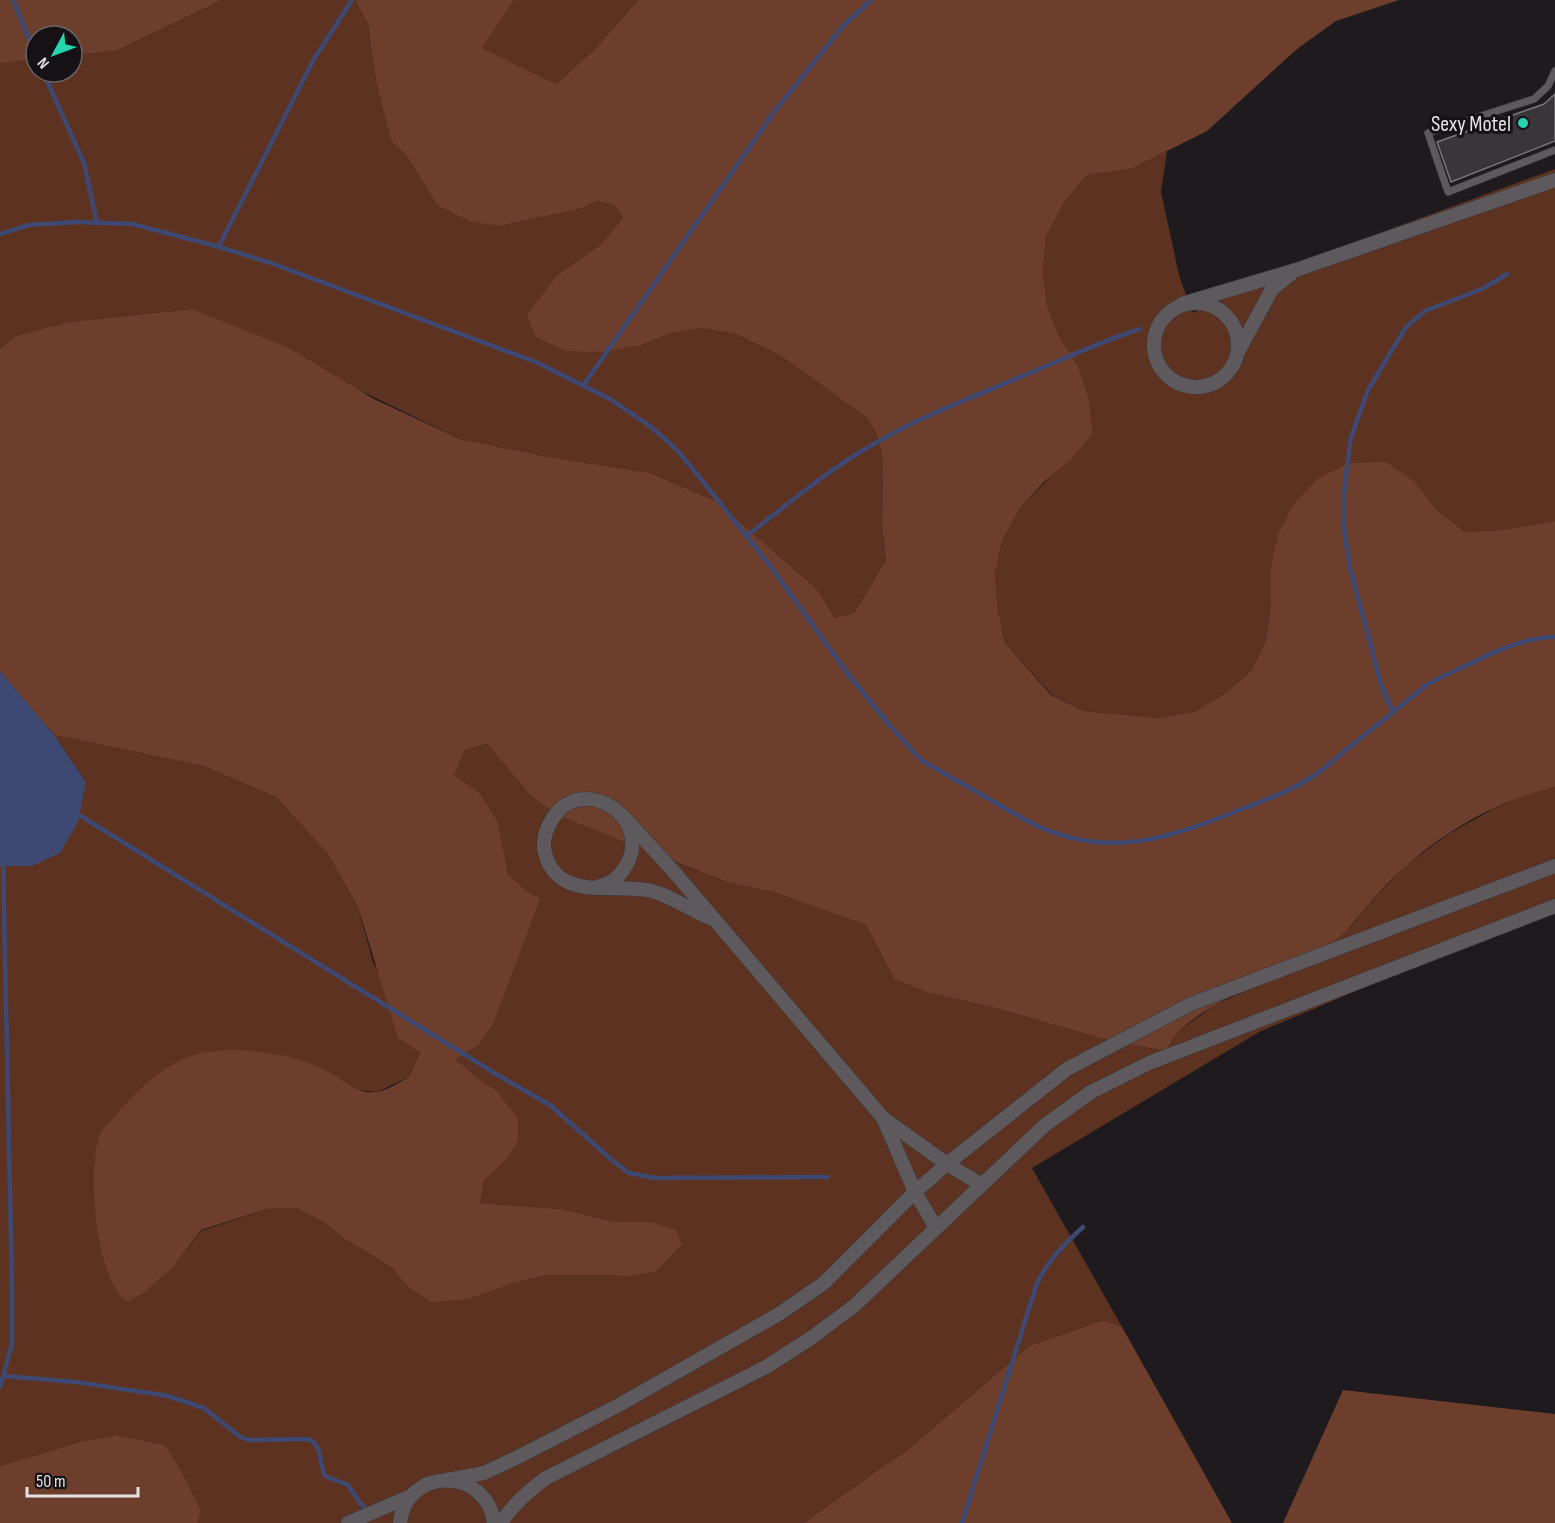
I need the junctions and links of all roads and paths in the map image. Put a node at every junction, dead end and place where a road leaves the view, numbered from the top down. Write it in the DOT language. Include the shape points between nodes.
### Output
graph roads {
  1 [pos="1555,71"];
  2 [pos="1555,150"];
  3 [pos="1555,180"];
  4 [pos="1296,270"];
  5 [pos="1182,304"];
  6 [pos="1237,354"];
  7 [pos="623,816"];
  8 [pos="1555,866"];
  9 [pos="595,888"];
  10 [pos="1555,906"];
  11 [pos="714,920"];
  12 [pos="883,1119"];
  13 [pos="947,1164"];
  14 [pos="982,1185"];
  15 [pos="915,1192"];
  16 [pos="936,1228"];
  17 [pos="447,1480"];
  18 [pos="411,1496"];
  19 [pos="348,1523"];
  20 [pos="400,1523"];
  21 [pos="494,1523"];
  22 [pos="501,1523"];
  1 -- 2 [label="lane" via="1548,86 1534,99 1428,133 1448,192"];
  3 -- 4 [label="street"];
  4 -- 5 [label="street"];
  4 -- 6 [label="street" via="1272,290"];
  5 -- 6 [label="street" via="1200,303 1217,308 1230,320 1237,336"];
  5 -- 6 [label="street" via="1167,313 1157,328 1155,354 1168,376 1183,385 1201,387 1230,370"];
  7 -- 9 [label="street" via="631,833 629,860 612,881"];
  7 -- 9 [label="street" via="609,804 582,800 557,812 547,827 544,845 548,863 560,878 576,886"];
  7 -- 11 [label="street"];
  8 -- 13 [label="street" via="1191,1004 1067,1069"];
  9 -- 11 [label="street" via="651,891"];
  10 -- 14 [label="street" via="1149,1063 1091,1092 1045,1125"];
  11 -- 12 [label="street"];
  12 -- 13 [label="street"];
  12 -- 15 [label="street"];
  13 -- 14 [label="street"];
  13 -- 15 [label="street"];
  14 -- 16 [label="street"];
  15 -- 16 [label="street"];
  15 -- 17 [label="street" via="824,1284 779,1314 522,1455 484,1473"];
  16 -- 22 [label="street" via="854,1306 811,1338 766,1367 546,1478 526,1493"];
  17 -- 18 [label="street" via="427,1484"];
  17 -- 21 [label="street" via="466,1484 483,1496"];
  18 -- 19 [label="street"];
  18 -- 20 [label="street"];
}
